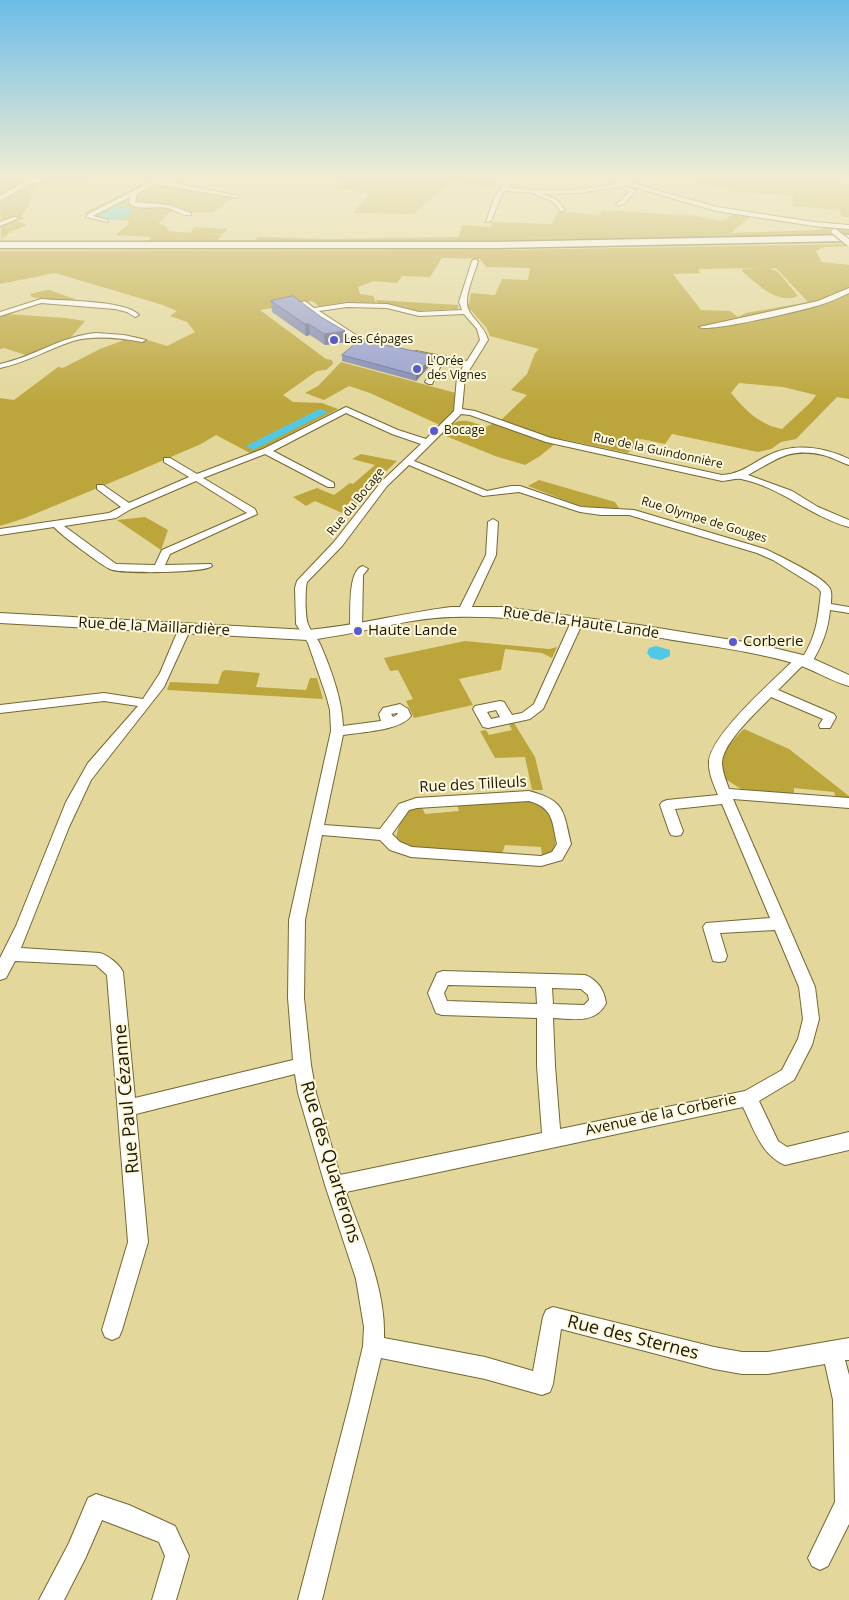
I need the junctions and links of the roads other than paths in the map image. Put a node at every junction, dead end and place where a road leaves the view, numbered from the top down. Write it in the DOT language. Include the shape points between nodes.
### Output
graph roads {
  1 [pos="475,261"];
  2 [pos="849,290"];
  3 [pos="302,303"];
  4 [pos="314,310"];
  5 [pos="466,312"];
  6 [pos="0,314"];
  7 [pos="135,315"];
  8 [pos="703,327"];
  9 [pos="142,340"];
  10 [pos="390,348"];
  11 [pos="408,352"];
  12 [pos="444,360"];
  13 [pos="469,364"];
  14 [pos="0,366"];
  15 [pos="429,382"];
  16 [pos="458,411"];
  17 [pos="428,443"];
  18 [pos="266,451"];
  19 [pos="167,460"];
  20 [pos="409,462"];
  21 [pos="849,462"];
  22 [pos="742,476"];
  23 [pos="195,478"];
  24 [pos="331,485"];
  25 [pos="100,487"];
  26 [pos="128,507"];
  27 [pos="493,522"];
  28 [pos="59,524"];
  29 [pos="849,524"];
  30 [pos="0,532"];
  31 [pos="207,566"];
  32 [pos="158,569"];
  33 [pos="364,569"];
  34 [pos="825,606"];
  35 [pos="849,610"];
  36 [pos="464,611"];
  37 [pos="0,618"];
  38 [pos="577,622"];
  39 [pos="185,628"];
  40 [pos="356,628"];
  41 [pos="308,635"];
  42 [pos="804,661"];
  43 [pos="849,681"];
  44 [pos="771,692"];
  45 [pos="145,703"];
  46 [pos="0,709"];
  47 [pos="508,720"];
  48 [pos="388,722"];
  49 [pos="825,724"];
  50 [pos="337,731"];
  51 [pos="725,796"];
  52 [pos="849,803"];
  53 [pos="315,829"];
  54 [pos="676,831"];
  55 [pos="384,834"];
  56 [pos="779,924"];
  57 [pos="12,954"];
  58 [pos="719,956"];
  59 [pos="0,973"];
  60 [pos="544,981"];
  61 [pos="545,1011"];
  62 [pos="302,1065"];
  63 [pos="748,1098"];
  64 [pos="128,1108"];
  65 [pos="552,1138"];
  66 [pos="849,1141"];
  67 [pos="334,1186"];
  68 [pos="112,1330"];
  69 [pos="373,1346"];
  70 [pos="841,1351"];
  71 [pos="846,1402"];
  72 [pos="820,1558"];
  73 [pos="51,1600"];
  74 [pos="164,1600"];
  75 [pos="310,1600"];
  1 -- 5 [label="street" via="463,302"];
  2 -- 8 [label="street" via="825,301"];
  3 -- 4 [label="street"];
  4 -- 5 [label="street" via="347,305 388,306 419,314"];
  4 -- 10 [label="street" via="360,341"];
  5 -- 13 [label="street" via="484,333 484,340"];
  6 -- 7 [label="street" via="42,301 115,307"];
  9 -- 14 [label="street" via="128,337 80,338"];
  11 -- 12 [label="street"];
  12 -- 13 [label="street"];
  12 -- 15 [label="street" via="438,364"];
  13 -- 16 [label="street" via="461,378"];
  16 -- 17 [label="street, Rue du Bocage"];
  16 -- 22 [label="street, Rue de la Guindonnière" via="555,442 722,478"];
  17 -- 18 [label="street" via="346,410"];
  17 -- 20 [label="street, Rue du Bocage"];
  18 -- 23 [label="street"];
  18 -- 24 [label="street"];
  19 -- 23 [label="street"];
  20 -- 34 [label="street, Rue Olympe de Gouges" via="486,494 519,488 573,508 610,514 630,512 761,552 823,586"];
  20 -- 41 [label="street, Rue du Bocage" via="384,484 338,544 302,581 302,624"];
  21 -- 22 [label="street, Rue de la Guindonnière" via="818,452 786,452"];
  22 -- 29 [label="street" via="789,494"];
  23 -- 26 [label="street"];
  23 -- 32 [label="street" via="252,514 166,552"];
  25 -- 26 [label="street"];
  26 -- 28 [label="street" via="112,516"];
  27 -- 36 [label="street" via="491,555"];
  28 -- 30 [label="street"];
  28 -- 32 [label="street" via="113,567"];
  31 -- 32 [label="street"];
  33 -- 40 [label="street" via="358,575"];
  34 -- 35 [label="street"];
  34 -- 42 [label="street, Rue Olympe de Gouges" via="817,644"];
  36 -- 38 [label="street, Rue de la Haute Lande" via="503,612"];
  36 -- 40 [label="street, Rue de la Haute Lande"];
  37 -- 39 [label="street, Rue de la Maillardière"];
  38 -- 42 [label="street, Rue de la Haute Lande" via="757,650"];
  38 -- 47 [label="street" via="539,706 526,716"];
  39 -- 41 [label="street, Rue de la Maillardière"];
  39 -- 45 [label="street" via="158,686"];
  40 -- 41 [label="street, Rue de la Haute Lande"];
  41 -- 50 [label="street, Rue des Quarterons" via="314,643 332,695"];
  42 -- 43 [label="street, Rue de la Haute Lande"];
  42 -- 44 [label="street, Avenue de la Corberie"];
  44 -- 49 [label="street" via="830,718"];
  44 -- 51 [label="street, Avenue de la Corberie" via="739,721 716,759 718,779"];
  45 -- 46 [label="street" via="104,697"];
  45 -- 57 [label="street" via="85,779"];
  48 -- 50 [label="street"];
  50 -- 53 [label="street, Rue des Quarterons"];
  51 -- 52 [label="street"];
  51 -- 54 [label="street" via="667,805"];
  51 -- 56 [label="street, Avenue de la Corberie"];
  53 -- 55 [label="street"];
  53 -- 62 [label="street, Rue des Quarterons" via="299,904 295,945"];
  55 -- 55 [label="street, Rue des Tilleuls" via="395,846 411,852 541,861 557,856 564,844 555,808 546,800 529,796 416,803 404,807"];
  56 -- 58 [label="street" via="711,927"];
  56 -- 63 [label="street, Avenue de la Corberie" via="807,987 811,1019 806,1040 788,1075"];
  57 -- 59 [label="street"];
  57 -- 64 [label="street, Rue Paul Cézanne" via="100,959 115,972"];
  60 -- 61 [label="street"];
  60 -- 61 [label="street" via="585,982 596,992 598,1003 587,1012"];
  60 -- 61 [label="street" via="444,978 436,993 442,1008"];
  61 -- 65 [label="street"];
  62 -- 64 [label="street"];
  62 -- 67 [label="street, Rue des Quarterons"];
  63 -- 65 [label="street, Avenue de la Corberie"];
  63 -- 66 [label="street" via="772,1148 785,1156"];
  64 -- 68 [label="street, Rue Paul Cézanne" via="138,1242"];
  65 -- 67 [label="street, Avenue de la Corberie"];
  67 -- 69 [label="street, Rue des Quarterons" via="366,1279 374,1328"];
  69 -- 70 [label="street, Rue des Sternes" via="485,1368 542,1384 553,1317 729,1362 768,1363"];
  69 -- 75 [label="street, Rue des Quarterons"];
  70 -- 71 [label="street, Rue des Sternes"];
  71 -- 72 [label="street, Rue des Sternes" via="847,1503"];
  73 -- 74 [label="street" via="96,1506 129,1516 166,1534 177,1556"];
}
